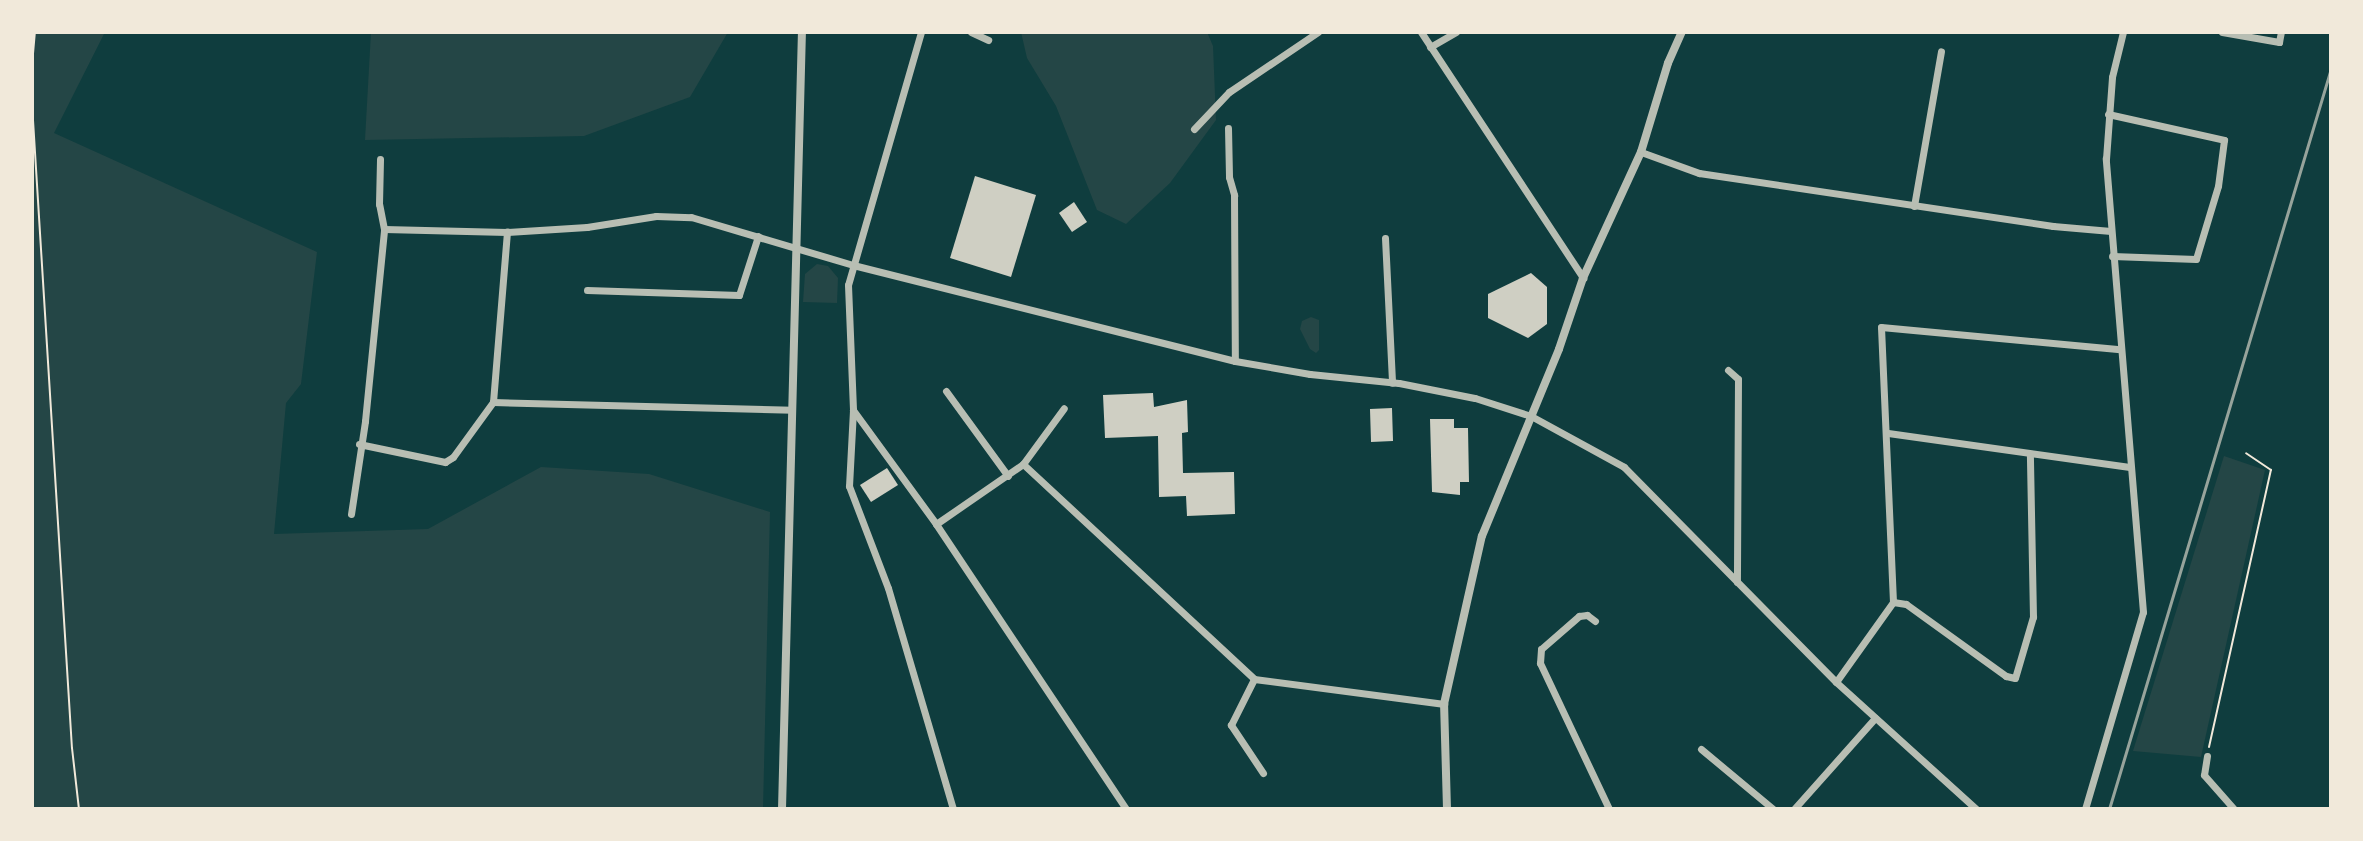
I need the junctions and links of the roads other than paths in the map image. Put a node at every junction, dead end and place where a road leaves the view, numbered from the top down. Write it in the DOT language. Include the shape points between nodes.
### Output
graph roads {
  1 [pos="802,32"];
  2 [pos="921,32"];
  3 [pos="971,32"];
  4 [pos="1318,32"];
  5 [pos="1421,32"];
  6 [pos="1456,32"];
  7 [pos="1682,32"];
  8 [pos="2123,32"];
  9 [pos="2222,32"];
  10 [pos="2281,32"];
  11 [pos="1304,36"];
  12 [pos="988,40"];
  13 [pos="1430,47"];
  14 [pos="1941,51"];
  15 [pos="2108,114"];
  16 [pos="1228,128"];
  17 [pos="1194,129"];
  18 [pos="1641,152"];
  19 [pos="380,159"];
  20 [pos="1914,206"];
  21 [pos="384,229"];
  22 [pos="2111,231"];
  23 [pos="507,232"];
  24 [pos="758,236"];
  25 [pos="1385,238"];
  26 [pos="797,246"];
  27 [pos="2112,256"];
  28 [pos="853,265"];
  29 [pos="1583,278"];
  30 [pos="587,290"];
  31 [pos="2120,349"];
  32 [pos="1235,361"];
  33 [pos="1728,370"];
  34 [pos="1392,383"];
  35 [pos="946,391"];
  36 [pos="493,402"];
  37 [pos="1064,408"];
  38 [pos="792,410"];
  39 [pos="853,410"];
  40 [pos="1531,416"];
  41 [pos="1888,433"];
  42 [pos="359,444"];
  43 [pos="2030,454"];
  44 [pos="1023,464"];
  45 [pos="2130,467"];
  46 [pos="1008,476"];
  47 [pos="351,514"];
  48 [pos="936,524"];
  49 [pos="1737,582"];
  50 [pos="1893,602"];
  51 [pos="1595,621"];
  52 [pos="1254,679"];
  53 [pos="1836,682"];
  54 [pos="1444,704"];
  55 [pos="1875,718"];
  56 [pos="1701,749"];
  57 [pos="2207,756"];
  58 [pos="1263,773"];
  59 [pos="782,809"];
  60 [pos="953,809"];
  61 [pos="1126,809"];
  62 [pos="1447,809"];
  63 [pos="1609,809"];
  64 [pos="1773,809"];
  65 [pos="1794,809"];
  66 [pos="1976,809"];
  67 [pos="2085,809"];
  68 [pos="2234,809"];
  1 -- 26 [label="street"];
  2 -- 28 [label="street"];
  3 -- 12 [label="street"];
  4 -- 11 [label="street"];
  5 -- 13 [label="street"];
  6 -- 13 [label="street"];
  7 -- 18 [label="street"];
  8 -- 15 [label="street"];
  9 -- 10 [label="street" via="2279,42"];
  11 -- 17 [label="street" via="1229,92"];
  13 -- 29 [label="street"];
  14 -- 20 [label="street"];
  15 -- 22 [label="street"];
  15 -- 27 [label="street" via="2224,140 2218,186 2196,259"];
  16 -- 32 [label="street"];
  18 -- 20 [label="street" via="1699,173"];
  18 -- 29 [label="street"];
  19 -- 21 [label="street"];
  20 -- 22 [label="street"];
  21 -- 23 [label="street"];
  21 -- 42 [label="street"];
  22 -- 27 [label="street"];
  23 -- 24 [label="street" via="656,216 691,217"];
  23 -- 36 [label="street"];
  24 -- 26 [label="street"];
  24 -- 30 [label="street" via="739,295"];
  25 -- 34 [label="street"];
  26 -- 28 [label="street"];
  26 -- 38 [label="street"];
  27 -- 31 [label="street"];
  28 -- 32 [label="street"];
  28 -- 39 [label="street" via="848,293"];
  29 -- 40 [label="street"];
  31 -- 41 [label="street" via="1881,327"];
  31 -- 45 [label="street"];
  32 -- 34 [label="street"];
  33 -- 49 [label="street" via="1738,379"];
  34 -- 40 [label="street" via="1475,398"];
  35 -- 46 [label="street"];
  36 -- 38 [label="street"];
  36 -- 42 [label="street" via="445,462"];
  37 -- 44 [label="street"];
  38 -- 59 [label="street"];
  39 -- 48 [label="street"];
  39 -- 60 [label="street" via="849,486 888,588"];
  40 -- 49 [label="street" via="1624,467"];
  40 -- 54 [label="street" via="1482,536"];
  41 -- 43 [label="street"];
  41 -- 50 [label="street"];
  42 -- 47 [label="street"];
  43 -- 45 [label="street"];
  43 -- 50 [label="street" via="2033,617 2015,678 1906,604"];
  44 -- 46 [label="street"];
  44 -- 52 [label="street"];
  45 -- 67 [label="street" via="2143,612"];
  46 -- 48 [label="street"];
  48 -- 61 [label="street"];
  49 -- 53 [label="street"];
  50 -- 53 [label="street"];
  51 -- 63 [label="street" via="1579,616 1541,649 1540,663"];
  52 -- 54 [label="street"];
  52 -- 58 [label="street" via="1231,725"];
  53 -- 55 [label="street"];
  54 -- 62 [label="street"];
  55 -- 65 [label="street"];
  55 -- 66 [label="street"];
  56 -- 64 [label="street"];
  57 -- 68 [label="street" via="2204,775"];
}
